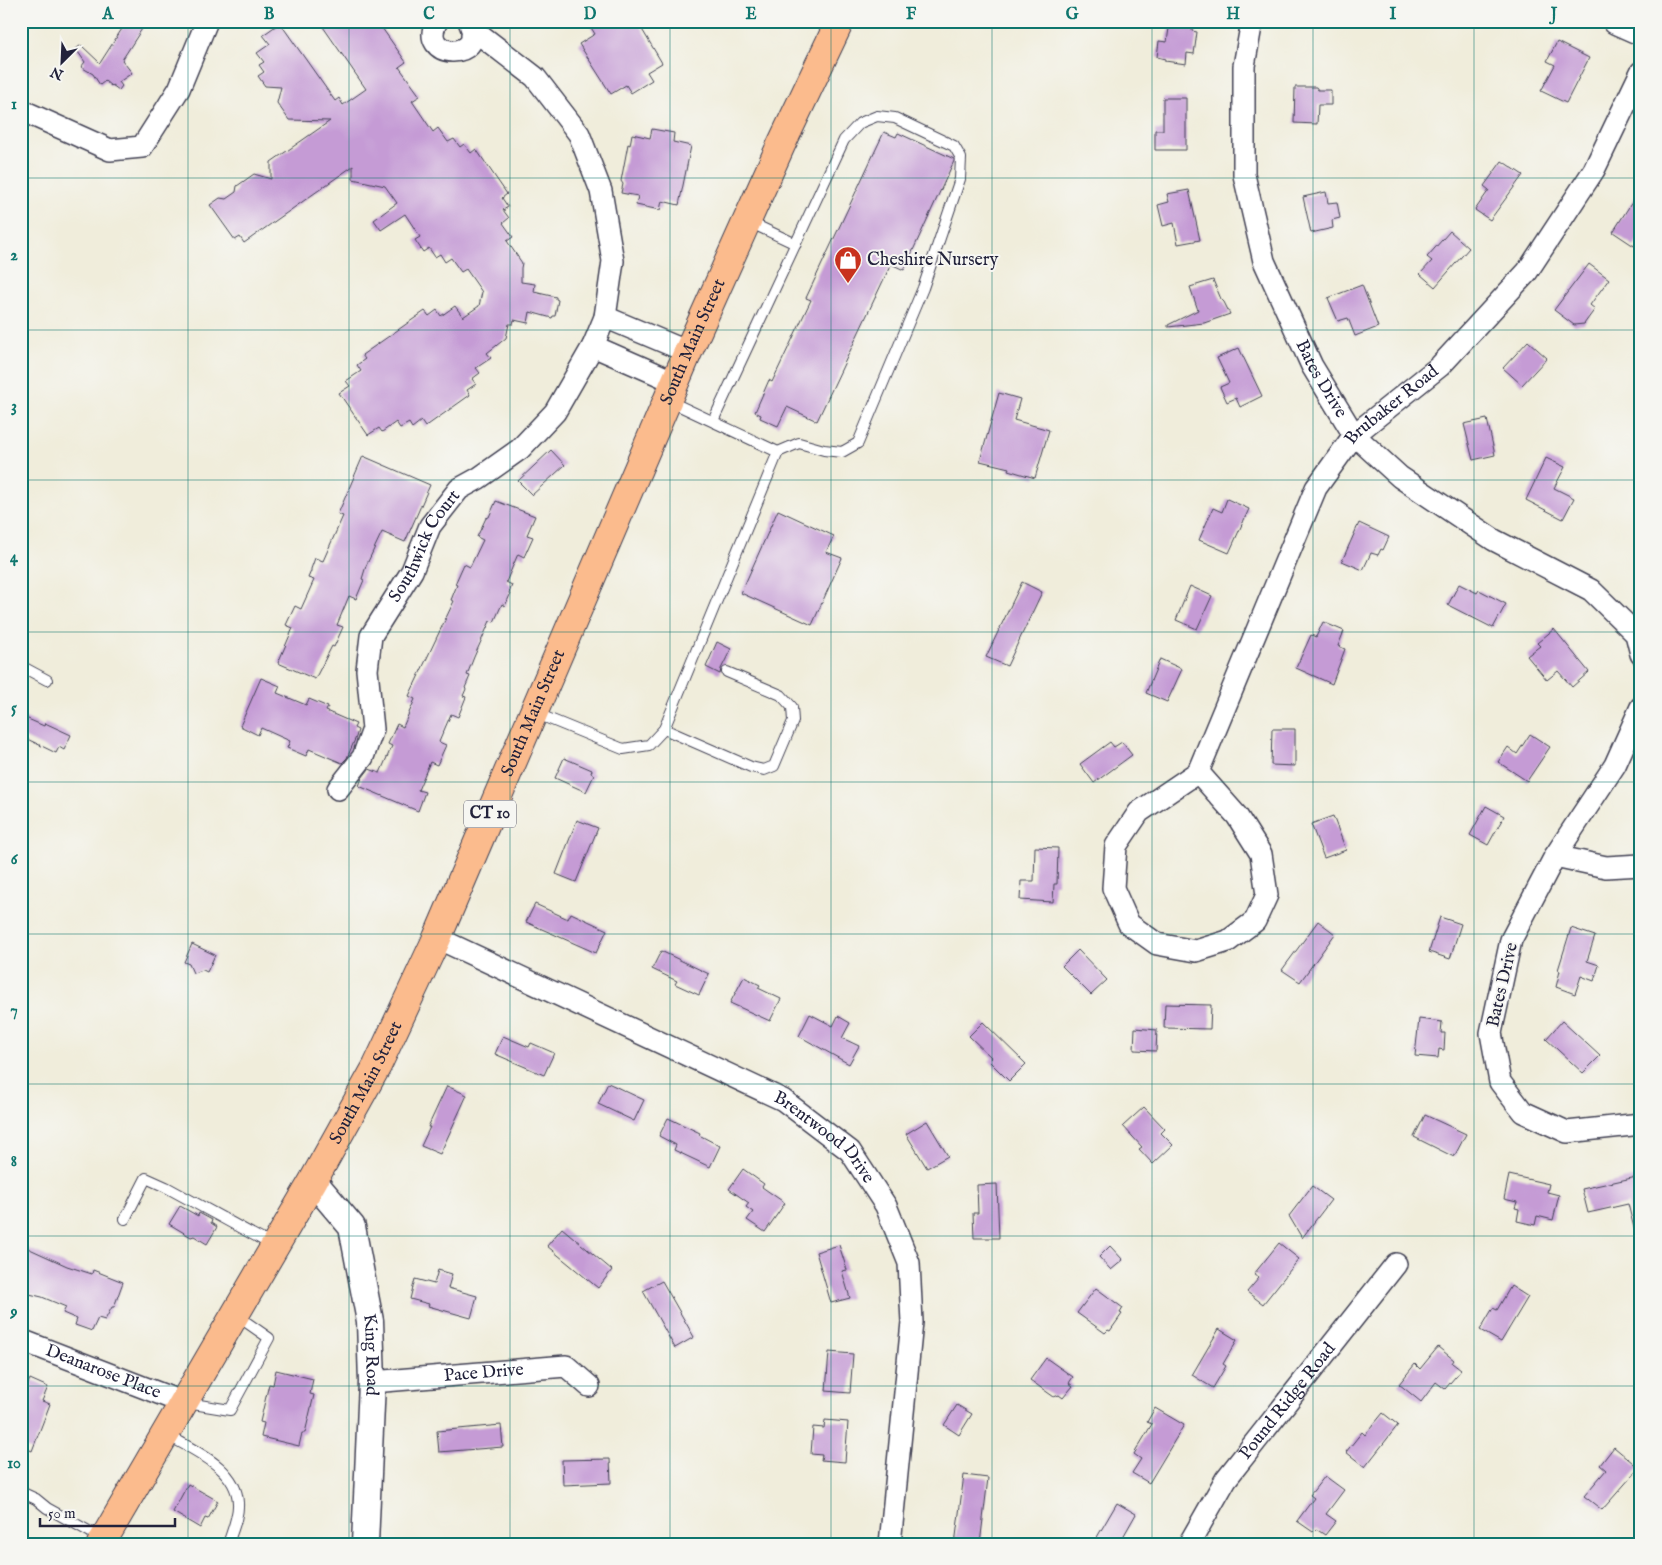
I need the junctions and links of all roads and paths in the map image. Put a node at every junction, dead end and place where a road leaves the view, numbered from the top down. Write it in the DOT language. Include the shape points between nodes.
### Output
graph roads {
  1 [pos="207,21"];
  2 [pos="437,21"];
  3 [pos="840,21"];
  4 [pos="1252,21"];
  5 [pos="1616,21"];
  6 [pos="471,28"];
  7 [pos="1641,32"];
  8 [pos="1641,72"];
  9 [pos="21,110"];
  10 [pos="747,221"];
  11 [pos="796,244"];
  12 [pos="604,317"];
  13 [pos="593,346"];
  14 [pos="688,352"];
  15 [pos="671,391"];
  16 [pos="713,422"];
  17 [pos="1354,435"];
  18 [pos="778,452"];
  19 [pos="1641,654"];
  20 [pos="21,666"];
  21 [pos="727,672"];
  22 [pos="47,680"];
  23 [pos="1641,707"];
  24 [pos="534,712"];
  25 [pos="664,729"];
  26 [pos="1198,772"];
  27 [pos="338,788"];
  28 [pos="1555,856"];
  29 [pos="1641,865"];
  30 [pos="437,938"];
  31 [pos="1641,1124"];
  32 [pos="313,1181"];
  33 [pos="125,1219"];
  34 [pos="275,1246"];
  35 [pos="1396,1264"];
  36 [pos="235,1314"];
  37 [pos="21,1340"];
  38 [pos="372,1382"];
  39 [pos="588,1386"];
  40 [pos="184,1403"];
  41 [pos="166,1433"];
  42 [pos="21,1492"];
  43 [pos="103,1541"];
  44 [pos="228,1544"];
  45 [pos="365,1544"];
  46 [pos="890,1544"];
  47 [pos="1189,1544"];
  1 -- 9 [label="street" via="179,89 142,147 110,150"];
  2 -- 6 [label="street, Southwick Court" via="434,38 439,46 454,52 469,44"];
  3 -- 10 [label="highway, South Main Street / CT 10"];
  4 -- 17 [label="street, Bates Drive" via="1244,66 1244,174 1264,261 1312,366"];
  5 -- 7 [label="street"];
  6 -- 12 [label="street, Southwick Court" via="535,77 579,134 601,192 613,261"];
  8 -- 17 [label="street, Brubaker Road" via="1594,170 1527,272 1440,366"];
  10 -- 11 [label="lane"];
  10 -- 14 [label="highway, South Main Street / CT 10"];
  11 -- 16 [label="lane"];
  11 -- 18 [label="lane" via="844,140 860,123 877,116 895,118 954,146 960,158 960,180 923,288 858,443 842,452 798,443"];
  12 -- 13 [label="street, Southwick Court"];
  12 -- 14 [label="street"];
  13 -- 15 [label="street"];
  13 -- 27 [label="street, Southwick Court" via="555,412 520,449 459,490 430,526 412,571 371,636 367,670 373,729 363,757"];
  14 -- 15 [label="highway, South Main Street / CT 10"];
  15 -- 16 [label="lane"];
  15 -- 24 [label="highway, South Main Street / CT 10"];
  16 -- 18 [label="lane"];
  17 -- 19 [label="street, Bates Drive" via="1400,477 1494,540 1591,590 1636,634"];
  17 -- 26 [label="street, Brubaker Road" via="1316,488"];
  18 -- 25 [label="lane"];
  20 -- 22 [label="lane"];
  21 -- 25 [label="lane" via="781,695 792,707 793,721 774,766 764,770 751,767"];
  23 -- 28 [label="street, Bates Drive" via="1616,765"];
  24 -- 25 [label="lane" via="623,749 648,745"];
  24 -- 30 [label="highway, South Main Street / CT 10"];
  26 -- 26 [label="street" via="1139,812 1116,846 1113,888 1129,924 1157,944 1196,951 1228,941 1255,921 1267,895 1261,854 1237,816"];
  28 -- 29 [label="street" via="1606,867"];
  28 -- 31 [label="street, Bates Drive" via="1511,940 1491,1033 1500,1082 1523,1112 1567,1132"];
  30 -- 32 [label="highway, South Main Street / CT 10" via="377,1066"];
  30 -- 46 [label="street, Brentwood Drive" via="783,1100 850,1151 886,1206 909,1263 912,1322"];
  32 -- 34 [label="highway, South Main Street / CT 10"];
  32 -- 38 [label="street, King Road" via="352,1227 370,1322"];
  33 -- 34 [label="lane" via="146,1178"];
  34 -- 36 [label="highway, South Main Street / CT 10"];
  35 -- 47 [label="street, Pound Ridge Road" via="1226,1479"];
  36 -- 40 [label="highway, South Main Street / CT 10"];
  36 -- 40 [label="lane" via="269,1338 230,1410"];
  37 -- 40 [label="street, Deanarose Place"];
  38 -- 39 [label="street, Pace Drive" via="566,1366"];
  38 -- 45 [label="street, King Road"];
  40 -- 41 [label="highway, South Main Street / CT 10"];
  41 -- 43 [label="highway, South Main Street / CT 10"];
  41 -- 44 [label="lane" via="215,1464 231,1479 238,1504"];
  42 -- 43 [label="lane"];
}
